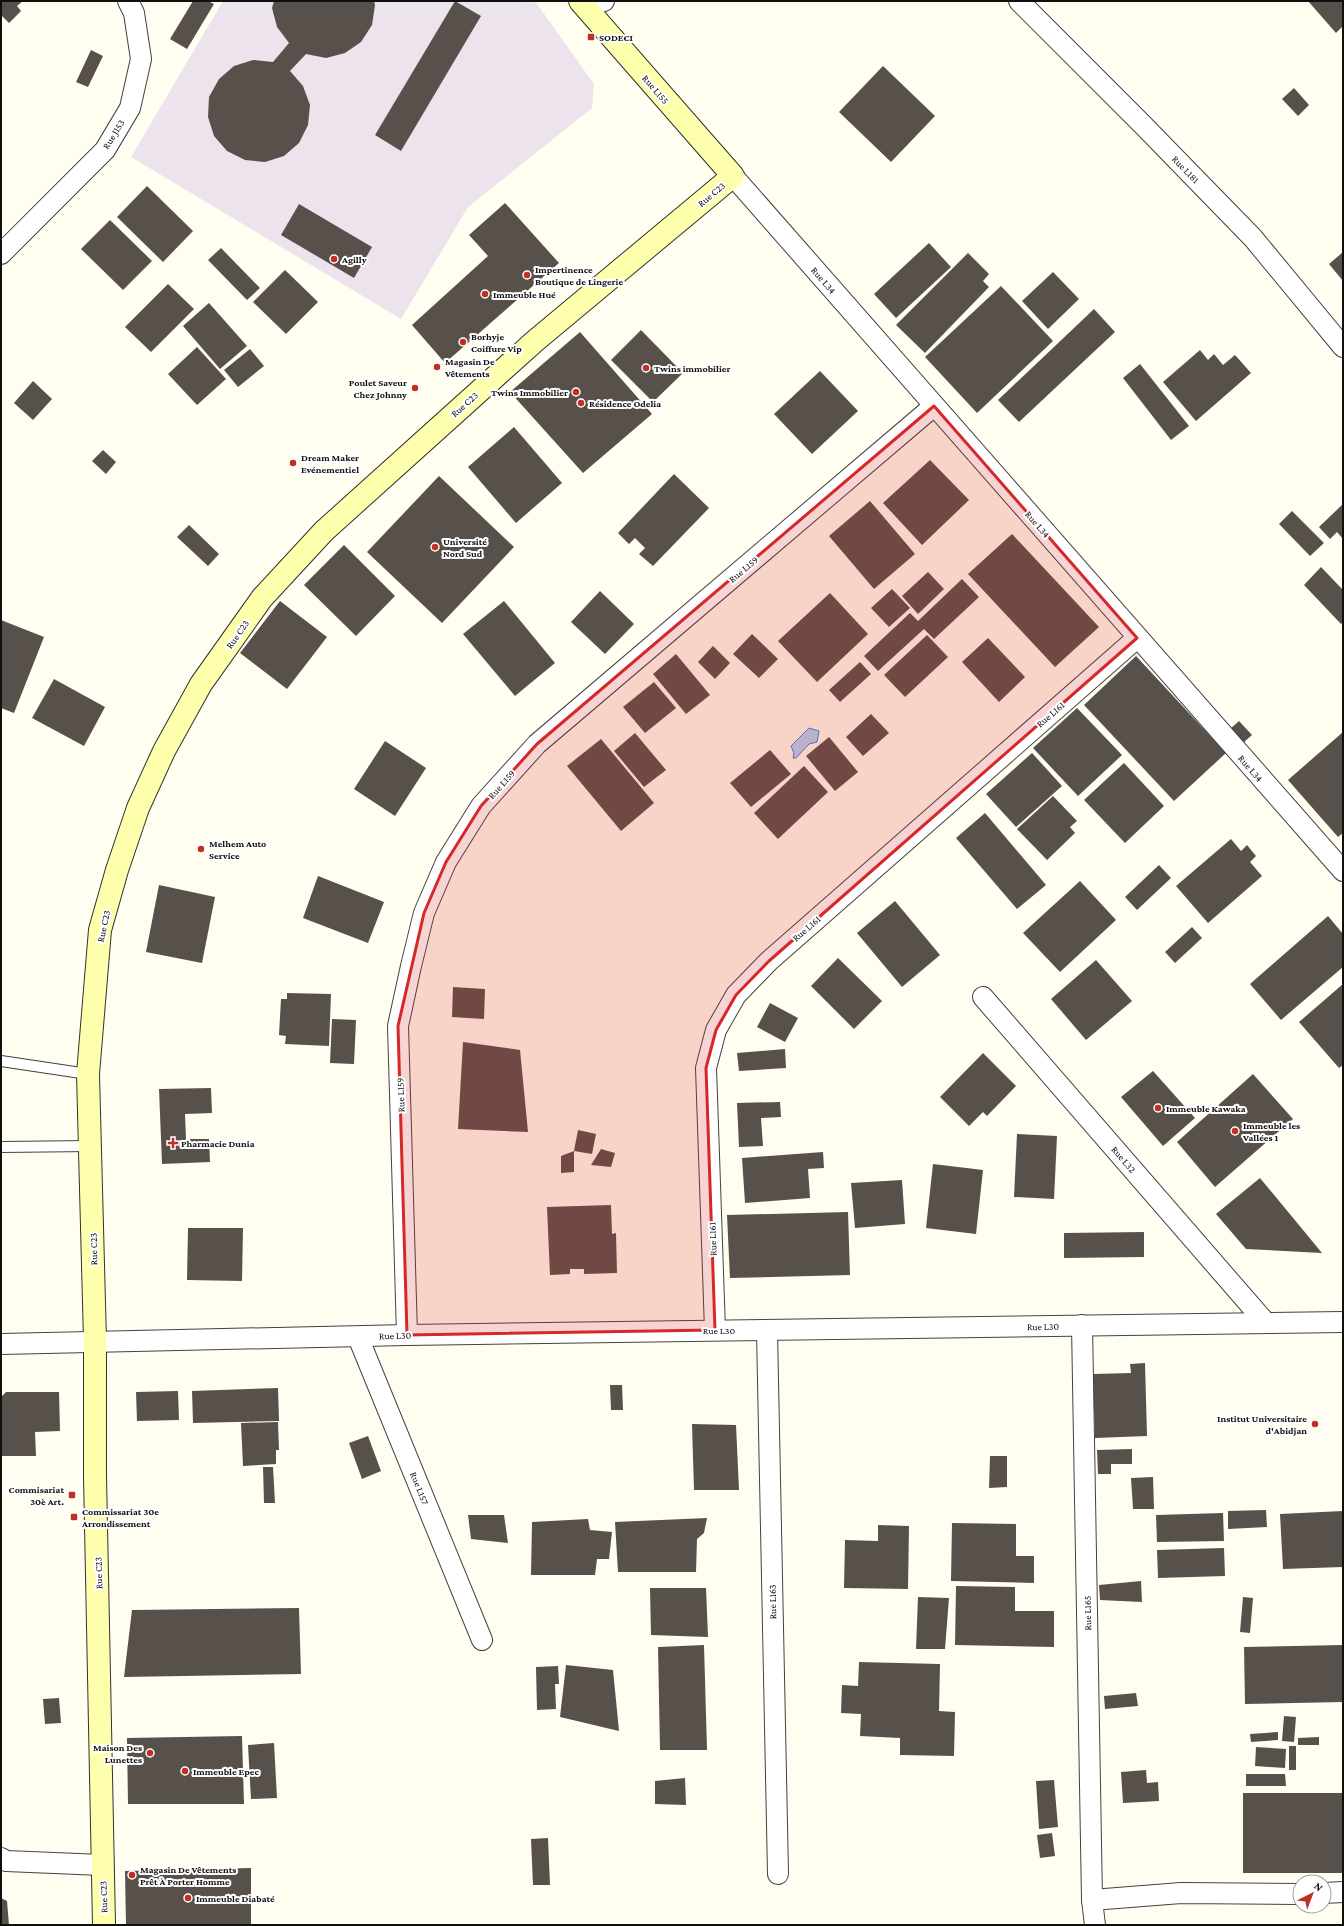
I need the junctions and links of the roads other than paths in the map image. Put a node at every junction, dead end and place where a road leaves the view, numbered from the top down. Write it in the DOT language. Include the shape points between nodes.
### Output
graph roads {
  1 [pos="128,1"];
  2 [pos="1019,1"];
  3 [pos="590,3"];
  4 [pos="733,176"];
  5 [pos="1,254"];
  6 [pos="1343,347"];
  7 [pos="934,406"];
  8 [pos="1137,638"];
  9 [pos="1343,871"];
  10 [pos="983,997"];
  11 [pos="1,1061"];
  12 [pos="88,1074"];
  13 [pos="91,1146"];
  14 [pos="1,1147"];
  15 [pos="1265,1322"];
  16 [pos="1343,1322"];
  17 [pos="1082,1326"];
  18 [pos="715,1330"];
  19 [pos="767,1331"];
  20 [pos="407,1335"];
  21 [pos="358,1337"];
  22 [pos="95,1341"];
  23 [pos="1,1344"];
  24 [pos="482,1640"];
  25 [pos="1,1858"];
  26 [pos="102,1865"];
  27 [pos="778,1874"];
  28 [pos="1343,1892"];
  29 [pos="1332,1893"];
  30 [pos="1292,1894"];
  31 [pos="1092,1900"];
  32 [pos="104,1925"];
  33 [pos="1095,1925"];
  1 -- 5 [label="street, Rue J153" via="134,14 141,60 130,108 105,150"];
  2 -- 6 [label="street, Rue L181" via="1253,238"];
  3 -- 4 [label="street, Rue L155"];
  4 -- 7 [label="street, Rue L34"];
  4 -- 12 [label="street, Rue C23" via="535,341 324,531 262,598 201,684 164,751 138,808 100,930"];
  7 -- 8 [label="street, Rue L34"];
  7 -- 20 [label="street, Rue L159" via="537,744 481,806 446,862 424,913 398,1026"];
  8 -- 9 [label="street, Rue L34"];
  8 -- 18 [label="street, Rue L161" via="769,961 736,995 716,1030 706,1068"];
  10 -- 15 [label="street, Rue L32"];
  11 -- 12 [label="lane"];
  12 -- 13 [label="street, Rue C23"];
  13 -- 14 [label="lane"];
  13 -- 22 [label="street, Rue C23"];
  15 -- 16 [label="street, Rue L30"];
  15 -- 17 [label="street, Rue L30"];
  17 -- 19 [label="street, Rue L30"];
  17 -- 31 [label="street, Rue L165"];
  18 -- 19 [label="street, Rue L30"];
  18 -- 20 [label="street, Rue L30"];
  19 -- 27 [label="street, Rue L163"];
  20 -- 21 [label="street, Rue L30"];
  21 -- 22 [label="street, Rue L30"];
  21 -- 24 [label="street, Rue L157"];
  22 -- 23 [label="street, Rue L30"];
  22 -- 26 [label="street, Rue C23"];
  25 -- 26 [label="street" via="6,1861"];
  26 -- 32 [label="street, Rue C23"];
  28 -- 29 [label="street"];
  30 -- 31 [label="street" via="1182,1893"];
  31 -- 33 [label="street, Rue L165"];
}
